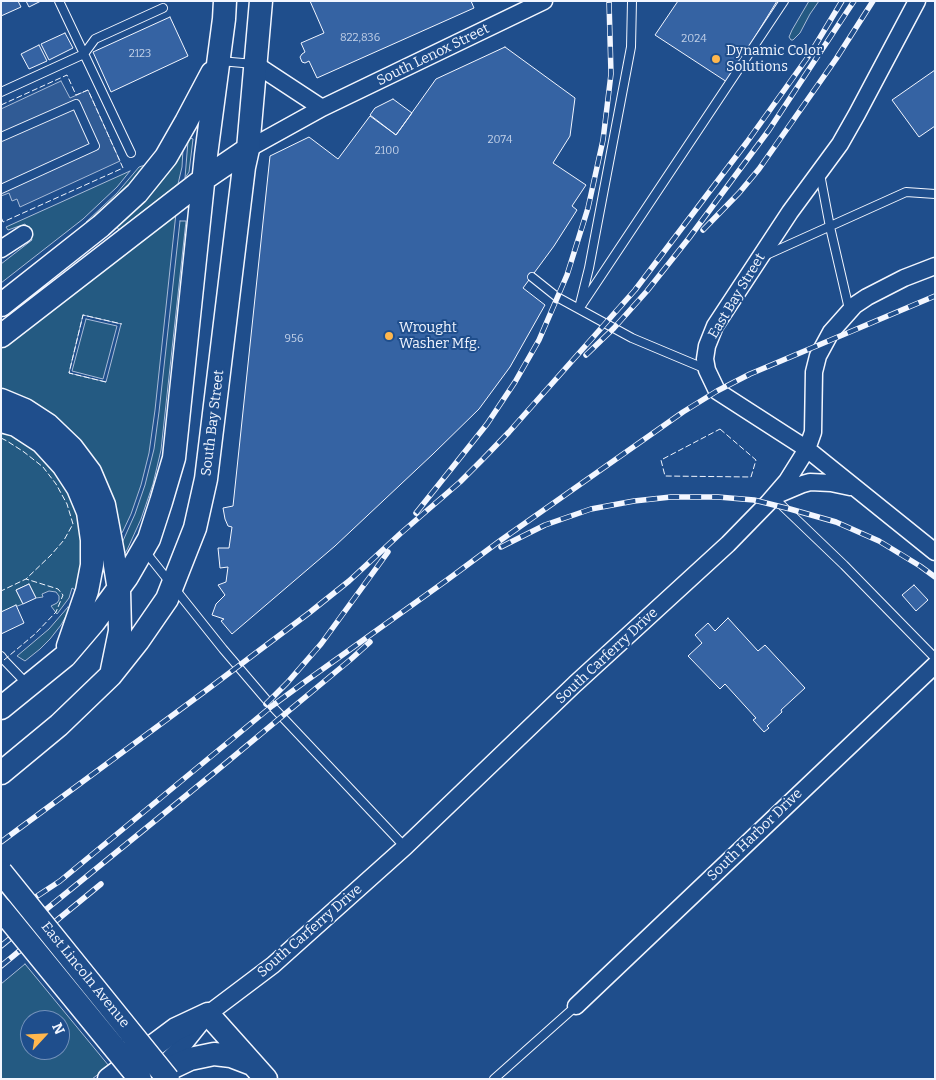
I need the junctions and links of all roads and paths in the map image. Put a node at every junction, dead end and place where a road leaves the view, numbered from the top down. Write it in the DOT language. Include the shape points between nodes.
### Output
graph roads {
  1 [pos="58,1"];
  2 [pos="225,1"];
  3 [pos="261,1"];
  4 [pos="544,1"];
  5 [pos="632,1"];
  6 [pos="784,1"];
  7 [pos="917,1"];
  8 [pos="163,8"];
  9 [pos="84,54"];
  10 [pos="219,61"];
  11 [pos="256,64"];
  12 [pos="1,92"];
  13 [pos="322,108"];
  14 [pos="1,137"];
  15 [pos="248,148"];
  16 [pos="131,153"];
  17 [pos="820,172"];
  18 [pos="204,179"];
  19 [pos="1,189"];
  20 [pos="935,194"];
  21 [pos="830,227"];
  22 [pos="24,234"];
  23 [pos="4,245"];
  24 [pos="760,258"];
  25 [pos="935,266"];
  26 [pos="532,277"];
  27 [pos="1,305"];
  28 [pos="579,309"];
  29 [pos="850,311"];
  30 [pos="1,336"];
  31 [pos="707,370"];
  32 [pos="1,400"];
  33 [pos="1,421"];
  34 [pos="806,449"];
  35 [pos="854,488"];
  36 [pos="773,497"];
  37 [pos="143,549"];
  38 [pos="935,552"];
  39 [pos="172,586"];
  40 [pos="119,590"];
  41 [pos="1,656"];
  42 [pos="65,656"];
  43 [pos="935,658"];
  44 [pos="935,665"];
  45 [pos="111,675"];
  46 [pos="29,685"];
  47 [pos="1,708"];
  48 [pos="1,773"];
  49 [pos="405,848"];
  50 [pos="1,872"];
  51 [pos="1,908"];
  52 [pos="576,1006"];
  53 [pos="208,1014"];
  54 [pos="261,1072"];
  55 [pos="152,1078"];
  56 [pos="109,1079"];
  57 [pos="494,1079"];
  1 -- 9 [label="lane"];
  2 -- 10 [label="main road"];
  3 -- 11 [label="main road, South Bay Street"];
  4 -- 13 [label="street, South Lenox Street"];
  5 -- 28 [label="lane" via="631,47"];
  6 -- 28 [label="lane"];
  7 -- 17 [label="street, East Bay Street" via="849,129"];
  8 -- 9 [label="lane" via="94,39"];
  9 -- 12 [label="lane"];
  9 -- 16 [label="lane"];
  10 -- 11 [label="lane"];
  10 -- 18 [label="main road"];
  10 -- 27 [label="main road" via="166,158 137,193 101,226"];
  11 -- 13 [label="street"];
  11 -- 15 [label="main road, South Bay Street"];
  13 -- 15 [label="street, South Lenox Street"];
  14 -- 19 [label="lane" via="76,104 95,146"];
  15 -- 18 [label="main road"];
  15 -- 39 [label="main road, South Bay Street" via="206,479 195,528"];
  17 -- 21 [label="lane"];
  17 -- 24 [label="street, East Bay Street"];
  18 -- 30 [label="main road"];
  18 -- 37 [label="main road" via="174,458"];
  20 -- 21 [label="lane" via="906,192"];
  21 -- 24 [label="lane"];
  21 -- 29 [label="lane"];
  22 -- 23 [label="street"];
  24 -- 31 [label="street, East Bay Street" via="715,326 707,346"];
  25 -- 29 [label="street, South Carferry Drive" via="867,297"];
  26 -- 28 [label="lane"];
  28 -- 31 [label="lane" via="632,338"];
  29 -- 34 [label="street, South Carferry Drive" via="818,356 814,372 813,432"];
  31 -- 34 [label="street, East Bay Street" via="718,391"];
  32 -- 40 [label="main road" via="48,425 72,448 90,472 104,505"];
  33 -- 42 [label="main road" via="16,425 42,442 63,465 88,512 92,565"];
  34 -- 35 [label="street, East Bay Street"];
  34 -- 36 [label="street, South Carferry Drive"];
  35 -- 36 [label="street" via="810,482"];
  35 -- 38 [label="street, East Bay Street"];
  36 -- 43 [label="lane" via="844,564"];
  36 -- 49 [label="street, South Carferry Drive" via="728,544 575,684"];
  37 -- 39 [label="lane"];
  37 -- 40 [label="main road"];
  39 -- 45 [label="main road, South Bay Street"];
  39 -- 49 [label="lane" via="270,704"];
  40 -- 42 [label="main road"];
  40 -- 45 [label="main road" via="120,631"];
  41 -- 46 [label="lane"];
  42 -- 46 [label="main road"];
  44 -- 52 [label="street, South Harbor Drive"];
  45 -- 48 [label="main road, South Bay Street" via="59,725"];
  46 -- 47 [label="main road"];
  49 -- 53 [label="street, South Carferry Drive" via="272,965"];
  50 -- 55 [label="main road, East Lincoln Avenue, bridge"];
  51 -- 55 [label="main road, East Lincoln Avenue, bridge"];
  52 -- 57 [label="lane"];
  53 -- 54 [label="main road"];
  53 -- 55 [label="street, South Carferry Drive"];
  53 -- 56 [label="main road, South Carferry Drive" via="176,1029"];
  54 -- 55 [label="main road" via="231,1056 214,1054 190,1059"];
}
